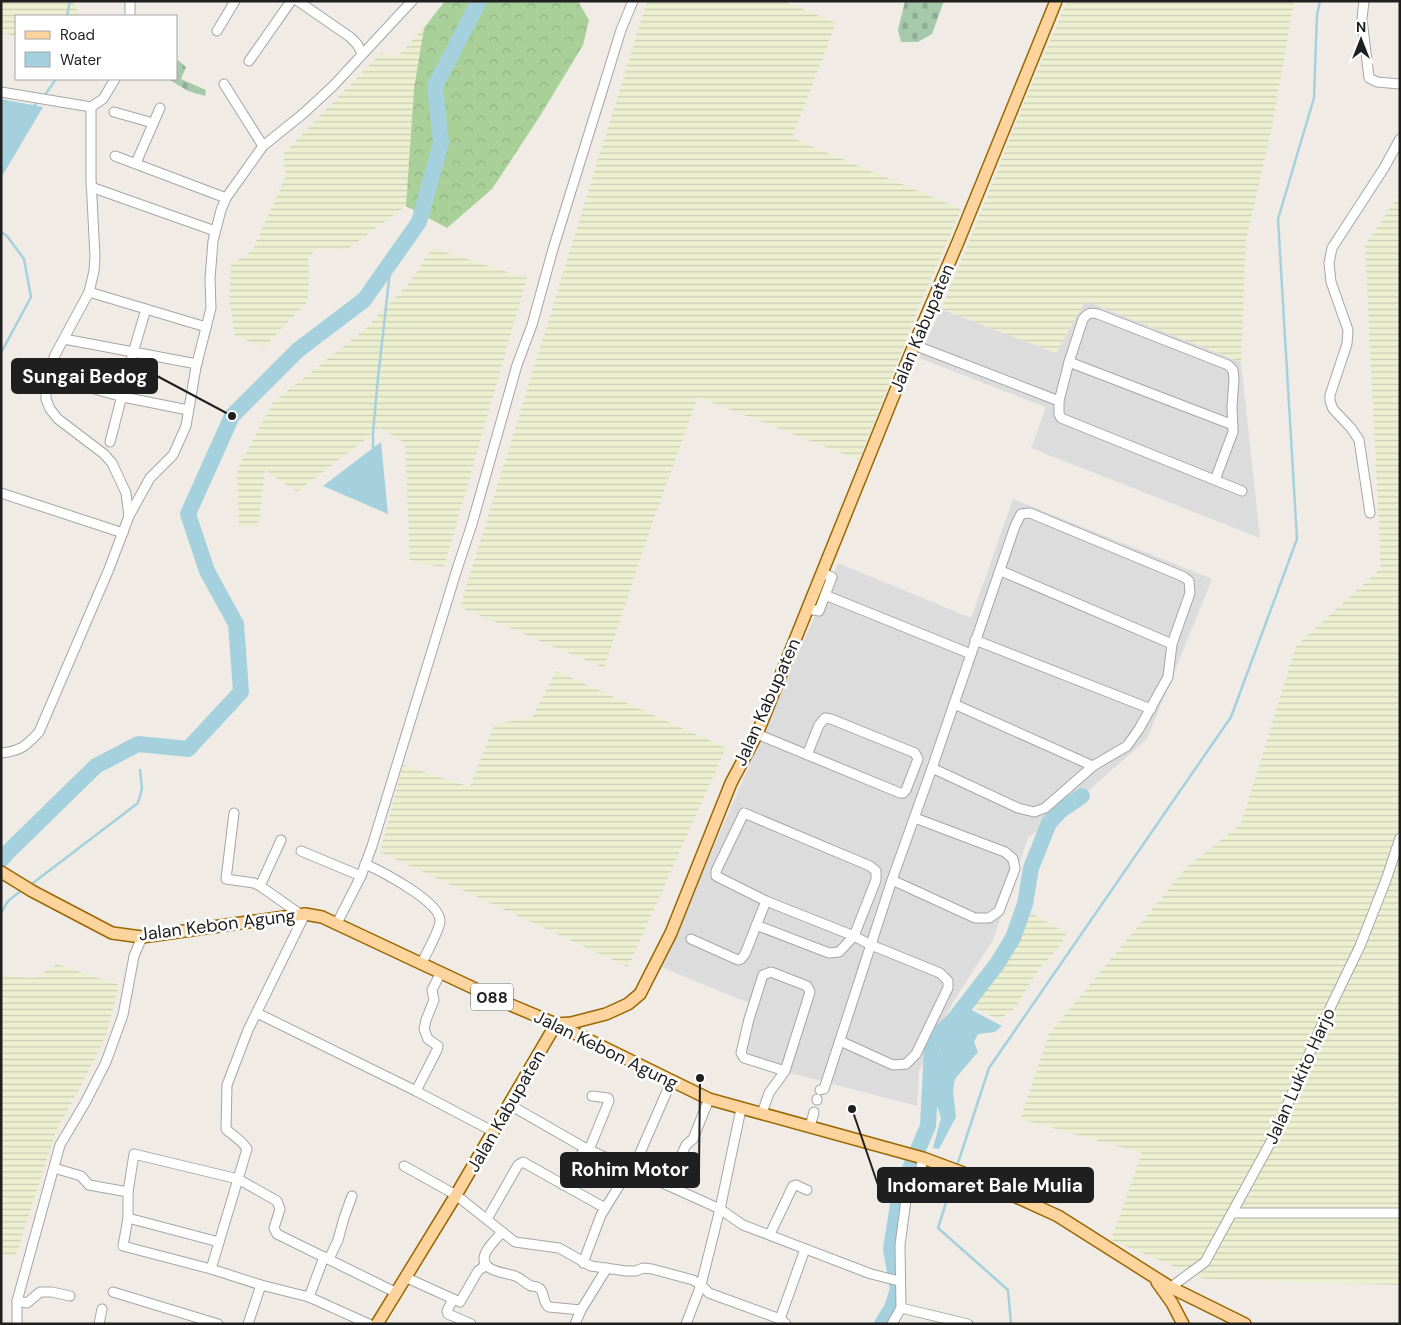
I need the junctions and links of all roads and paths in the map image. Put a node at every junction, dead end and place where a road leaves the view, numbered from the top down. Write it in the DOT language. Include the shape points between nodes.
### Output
graph roads {
  1 [pos="130,1"];
  2 [pos="234,1"];
  3 [pos="291,1"];
  4 [pos="412,1"];
  5 [pos="633,1"];
  6 [pos="1056,1"];
  7 [pos="1364,1"];
  8 [pos="302,3"];
  9 [pos="130,15"];
  10 [pos="217,31"];
  11 [pos="362,53"];
  12 [pos="250,61"];
  13 [pos="114,80"];
  14 [pos="224,84"];
  15 [pos="1400,84"];
  16 [pos="1,92"];
  17 [pos="91,107"];
  18 [pos="160,108"];
  19 [pos="114,112"];
  20 [pos="153,123"];
  21 [pos="1400,139"];
  22 [pos="263,146"];
  23 [pos="115,156"];
  24 [pos="136,163"];
  25 [pos="91,187"];
  26 [pos="226,198"];
  27 [pos="215,231"];
  28 [pos="88,292"];
  29 [pos="146,309"];
  30 [pos="206,327"];
  31 [pos="64,339"];
  32 [pos="914,345"];
  33 [pos="133,353"];
  34 [pos="1069,362"];
  35 [pos="197,364"];
  36 [pos="66,381"];
  37 [pos="122,397"];
  38 [pos="1060,402"];
  39 [pos="188,410"];
  40 [pos="1233,426"];
  41 [pos="110,442"];
  42 [pos="1215,480"];
  43 [pos="1242,492"];
  44 [pos="1,493"];
  45 [pos="1370,514"];
  46 [pos="129,516"];
  47 [pos="122,533"];
  48 [pos="1001,570"];
  49 [pos="822,572"];
  50 [pos="825,595"];
  51 [pos="808,608"];
  52 [pos="976,640"];
  53 [pos="1172,644"];
  54 [pos="971,654"];
  55 [pos="954,704"];
  56 [pos="1151,710"];
  57 [pos="757,734"];
  58 [pos="1,753"];
  59 [pos="807,755"];
  60 [pos="1093,766"];
  61 [pos="932,768"];
  62 [pos="234,813"];
  63 [pos="914,818"];
  64 [pos="1400,838"];
  65 [pos="281,840"];
  66 [pos="301,851"];
  67 [pos="366,864"];
  68 [pos="1,872"];
  69 [pos="361,876"];
  70 [pos="892,880"];
  71 [pos="260,886"];
  72 [pos="766,901"];
  73 [pos="302,914"];
  74 [pos="337,923"];
  75 [pos="756,925"];
  76 [pos="854,936"];
  77 [pos="142,937"];
  78 [pos="691,940"];
  79 [pos="871,945"];
  80 [pos="422,963"];
  81 [pos="441,972"];
  82 [pos="256,1013"];
  83 [pos="556,1024"];
  84 [pos="840,1041"];
  85 [pos="785,1071"];
  86 [pos="671,1082"];
  87 [pos="416,1091"];
  88 [pos="592,1096"];
  89 [pos="818,1097"];
  90 [pos="709,1099"];
  91 [pos="510,1105"];
  92 [pos="741,1109"];
  93 [pos="814,1112"];
  94 [pos="762,1113"];
  95 [pos="810,1127"];
  96 [pos="494,1132"];
  97 [pos="587,1149"];
  98 [pos="681,1156"];
  99 [pos="923,1158"];
  100 [pos="404,1166"];
  101 [pos="54,1168"];
  102 [pos="632,1169"];
  103 [pos="238,1179"];
  104 [pos="563,1185"];
  105 [pos="807,1190"];
  106 [pos="128,1192"];
  107 [pos="456,1195"];
  108 [pos="352,1196"];
  109 [pos="604,1208"];
  110 [pos="720,1210"];
  111 [pos="1233,1213"];
  112 [pos="1400,1213"];
  113 [pos="128,1218"];
  114 [pos="487,1219"];
  115 [pos="502,1232"];
  116 [pos="770,1234"];
  117 [pos="219,1242"];
  118 [pos="805,1249"];
  119 [pos="326,1258"];
  120 [pos="583,1262"];
  121 [pos="486,1265"];
  122 [pos="607,1268"];
  123 [pos="211,1269"];
  124 [pos="406,1278"];
  125 [pos="899,1281"];
  126 [pos="262,1285"];
  127 [pos="701,1285"];
  128 [pos="1167,1289"];
  129 [pos="113,1292"];
  130 [pos="397,1293"];
  131 [pos="70,1296"];
  132 [pos="309,1297"];
  133 [pos="453,1299"];
  134 [pos="17,1301"];
  135 [pos="900,1308"];
  136 [pos="102,1309"];
  137 [pos="581,1310"];
  138 [pos="783,1321"];
  139 [pos="17,1324"];
  140 [pos="99,1324"];
  141 [pos="218,1324"];
  142 [pos="248,1324"];
  143 [pos="368,1324"];
  144 [pos="377,1324"];
  145 [pos="471,1324"];
  146 [pos="575,1324"];
  147 [pos="686,1324"];
  148 [pos="892,1324"];
  149 [pos="968,1324"];
  150 [pos="1182,1324"];
  151 [pos="1245,1324"];
  1 -- 9 [label="street"];
  2 -- 10 [label="street"];
  3 -- 12 [label="street"];
  4 -- 11 [label="street"];
  5 -- 67 [label="street" via="621,30 553,249 535,318 517,365 472,524"];
  6 -- 32 [label="main road, Jalan Kabupaten"];
  7 -- 15 [label="street" via="1362,19 1369,78 1376,82"];
  8 -- 11 [label="street" via="350,36"];
  11 -- 22 [label="street" via="304,113"];
  13 -- 17 [label="street" via="103,99"];
  14 -- 22 [label="street"];
  16 -- 17 [label="street"];
  17 -- 25 [label="street"];
  18 -- 20 [label="street"];
  19 -- 20 [label="street"];
  20 -- 24 [label="street"];
  21 -- 45 [label="street" via="1332,248 1329,263 1331,282 1348,330 1330,401 1359,440"];
  22 -- 26 [label="street"];
  23 -- 24 [label="street"];
  24 -- 26 [label="street"];
  25 -- 27 [label="street"];
  25 -- 28 [label="street" via="95,256"];
  26 -- 27 [label="street"];
  27 -- 30 [label="street" via="210,279 211,308"];
  28 -- 29 [label="street"];
  28 -- 31 [label="street"];
  29 -- 30 [label="street"];
  29 -- 33 [label="street"];
  30 -- 35 [label="street"];
  31 -- 33 [label="street"];
  31 -- 46 [label="street" via="46,380 46,399 58,419 104,454 112,464 126,493"];
  32 -- 38 [label="street"];
  32 -- 49 [label="main road, Jalan Kabupaten"];
  33 -- 35 [label="street"];
  33 -- 37 [label="street"];
  34 -- 38 [label="street"];
  34 -- 40 [label="street"];
  34 -- 40 [label="street" via="1083,319 1091,312 1098,314 1228,365 1233,370 1234,379"];
  35 -- 39 [label="street"];
  36 -- 37 [label="street"];
  37 -- 39 [label="street"];
  37 -- 41 [label="street"];
  38 -- 42 [label="street" via="1062,418"];
  39 -- 46 [label="street" via="186,426 172,455 150,478"];
  40 -- 42 [label="street" via="1231,440"];
  42 -- 43 [label="street"];
  44 -- 47 [label="street"];
  46 -- 47 [label="street"];
  47 -- 58 [label="street" via="39,732 17,752"];
  48 -- 52 [label="street"];
  48 -- 53 [label="street"];
  48 -- 53 [label="street" via="1015,526 1025,513 1184,577 1189,581 1190,593"];
  49 -- 50 [label="street" via="832,577"];
  49 -- 51 [label="main road, Jalan Kabupaten"];
  50 -- 51 [label="street" via="818,611"];
  50 -- 54 [label="street"];
  51 -- 57 [label="main road, Jalan Kabupaten"];
  52 -- 54 [label="street"];
  52 -- 56 [label="street"];
  53 -- 56 [label="street" via="1168,677"];
  54 -- 55 [label="street"];
  55 -- 60 [label="street"];
  55 -- 61 [label="street"];
  56 -- 60 [label="street" via="1127,746"];
  57 -- 59 [label="street"];
  57 -- 83 [label="main road, Jalan Kabupaten" via="731,783 671,932 640,994 628,1004 606,1014"];
  59 -- 59 [label="street" via="825,718 914,753 918,759 906,790 900,793"];
  60 -- 61 [label="street" via="1045,808 1034,812 1018,808"];
  61 -- 63 [label="street"];
  62 -- 71 [label="street" via="226,879"];
  63 -- 70 [label="street"];
  63 -- 70 [label="street" via="1005,852 1015,869 998,912 989,918 975,918"];
  64 -- 111 [label="street, Jalan Lukito Harjo" via="1360,946 1273,1138"];
  65 -- 71 [label="street"];
  66 -- 69 [label="street"];
  67 -- 69 [label="street"];
  67 -- 80 [label="street" via="397,879 439,913 440,924"];
  68 -- 77 [label="main road, Jalan Kebon Agung / 088" via="112,933"];
  69 -- 74 [label="street"];
  70 -- 79 [label="street"];
  71 -- 73 [label="street"];
  72 -- 75 [label="street"];
  72 -- 76 [label="street"];
  72 -- 76 [label="street" via="716,876 744,813 876,871 876,880"];
  73 -- 74 [label="main road, Jalan Kebon Agung / 088"];
  73 -- 77 [label="main road, Jalan Kebon Agung / 088"];
  73 -- 82 [label="street"];
  74 -- 80 [label="main road, Jalan Kebon Agung / 088"];
  75 -- 76 [label="street" via="829,953 840,952"];
  75 -- 78 [label="street" via="745,954 738,960"];
  76 -- 79 [label="street"];
  77 -- 101 [label="street" via="106,1062 60,1145"];
  79 -- 84 [label="street"];
  79 -- 84 [label="street" via="940,973 948,981 948,988 916,1054 906,1064 893,1065"];
  80 -- 81 [label="main road, Jalan Kebon Agung / 088"];
  81 -- 83 [label="main road, Jalan Kebon Agung / 088"];
  81 -- 87 [label="street" via="432,990 434,1000 424,1029 428,1039 438,1046"];
  82 -- 87 [label="street"];
  82 -- 103 [label="street" via="227,1084 226,1129 247,1149"];
  83 -- 86 [label="main road, Jalan Kebon Agung / 088"];
  83 -- 91 [label="main road, Jalan Kabupaten"];
  84 -- 89 [label="street" via="824,1089"];
  85 -- 85 [label="street" via="744,1058 741,1053 763,976 771,972 807,986 810,992"];
  85 -- 94 [label="street" via="769,1093"];
  86 -- 90 [label="main road, Jalan Kebon Agung / 088"];
  86 -- 102 [label="street"];
  87 -- 96 [label="street"];
  88 -- 97 [label="street" via="608,1098 609,1101"];
  90 -- 92 [label="main road, Jalan Kebon Agung / 088"];
  90 -- 98 [label="street" via="693,1139"];
  91 -- 96 [label="main road, Jalan Kabupaten"];
  91 -- 97 [label="street"];
  92 -- 94 [label="main road, Jalan Kebon Agung / 088"];
  92 -- 110 [label="street"];
  93 -- 95 [label="street"];
  94 -- 95 [label="main road, Jalan Kebon Agung / 088"];
  95 -- 99 [label="main road, Jalan Kebon Agung / 088"];
  96 -- 107 [label="main road, Jalan Kabupaten"];
  97 -- 102 [label="street"];
  97 -- 104 [label="street"];
  99 -- 125 [label="street" via="906,1200"];
  99 -- 128 [label="main road, Jalan Kebon Agung / 088" via="1058,1216 1151,1275"];
  100 -- 107 [label="street"];
  101 -- 106 [label="street" via="81,1176 88,1185"];
  101 -- 134 [label="street"];
  102 -- 109 [label="street"];
  102 -- 110 [label="street"];
  103 -- 106 [label="street" via="136,1153 133,1155"];
  103 -- 117 [label="street"];
  103 -- 119 [label="street" via="278,1201 280,1209 274,1228 277,1234"];
  104 -- 109 [label="street"];
  104 -- 114 [label="street" via="521,1163"];
  105 -- 116 [label="street" via="793,1186"];
  106 -- 113 [label="street"];
  107 -- 114 [label="street"];
  107 -- 124 [label="main road, Jalan Kabupaten"];
  108 -- 119 [label="street" via="338,1240"];
  109 -- 120 [label="street"];
  110 -- 116 [label="street" via="744,1225"];
  110 -- 127 [label="street"];
  111 -- 112 [label="street"];
  111 -- 128 [label="street, Jalan Lukito Harjo" via="1205,1262"];
  113 -- 117 [label="street"];
  113 -- 123 [label="street" via="124,1247"];
  114 -- 115 [label="street"];
  115 -- 120 [label="street" via="515,1242 559,1248"];
  115 -- 121 [label="street" via="486,1251"];
  116 -- 118 [label="street"];
  117 -- 123 [label="street"];
  118 -- 125 [label="street"];
  118 -- 138 [label="street"];
  119 -- 130 [label="street"];
  119 -- 132 [label="street"];
  120 -- 122 [label="street"];
  121 -- 133 [label="street" via="478,1271 462,1301"];
  121 -- 137 [label="street" via="490,1270 518,1277 539,1288 547,1307"];
  122 -- 127 [label="street" via="652,1269"];
  122 -- 137 [label="street"];
  123 -- 126 [label="street"];
  124 -- 130 [label="main road, Jalan Kabupaten"];
  124 -- 133 [label="street"];
  125 -- 135 [label="street" via="902,1291"];
  126 -- 132 [label="street"];
  126 -- 142 [label="street"];
  127 -- 138 [label="street" via="709,1293"];
  127 -- 147 [label="street"];
  128 -- 150 [label="main road, Jalan Kebon Agung"];
  128 -- 151 [label="main road"];
  129 -- 141 [label="street"];
  130 -- 144 [label="main road, Jalan Kabupaten"];
  131 -- 134 [label="street" via="45,1291 27,1303"];
  132 -- 143 [label="street"];
  133 -- 145 [label="street" via="447,1312"];
  134 -- 139 [label="street"];
  135 -- 148 [label="street"];
  135 -- 149 [label="street"];
  136 -- 140 [label="street"];
  137 -- 146 [label="street"];
}
